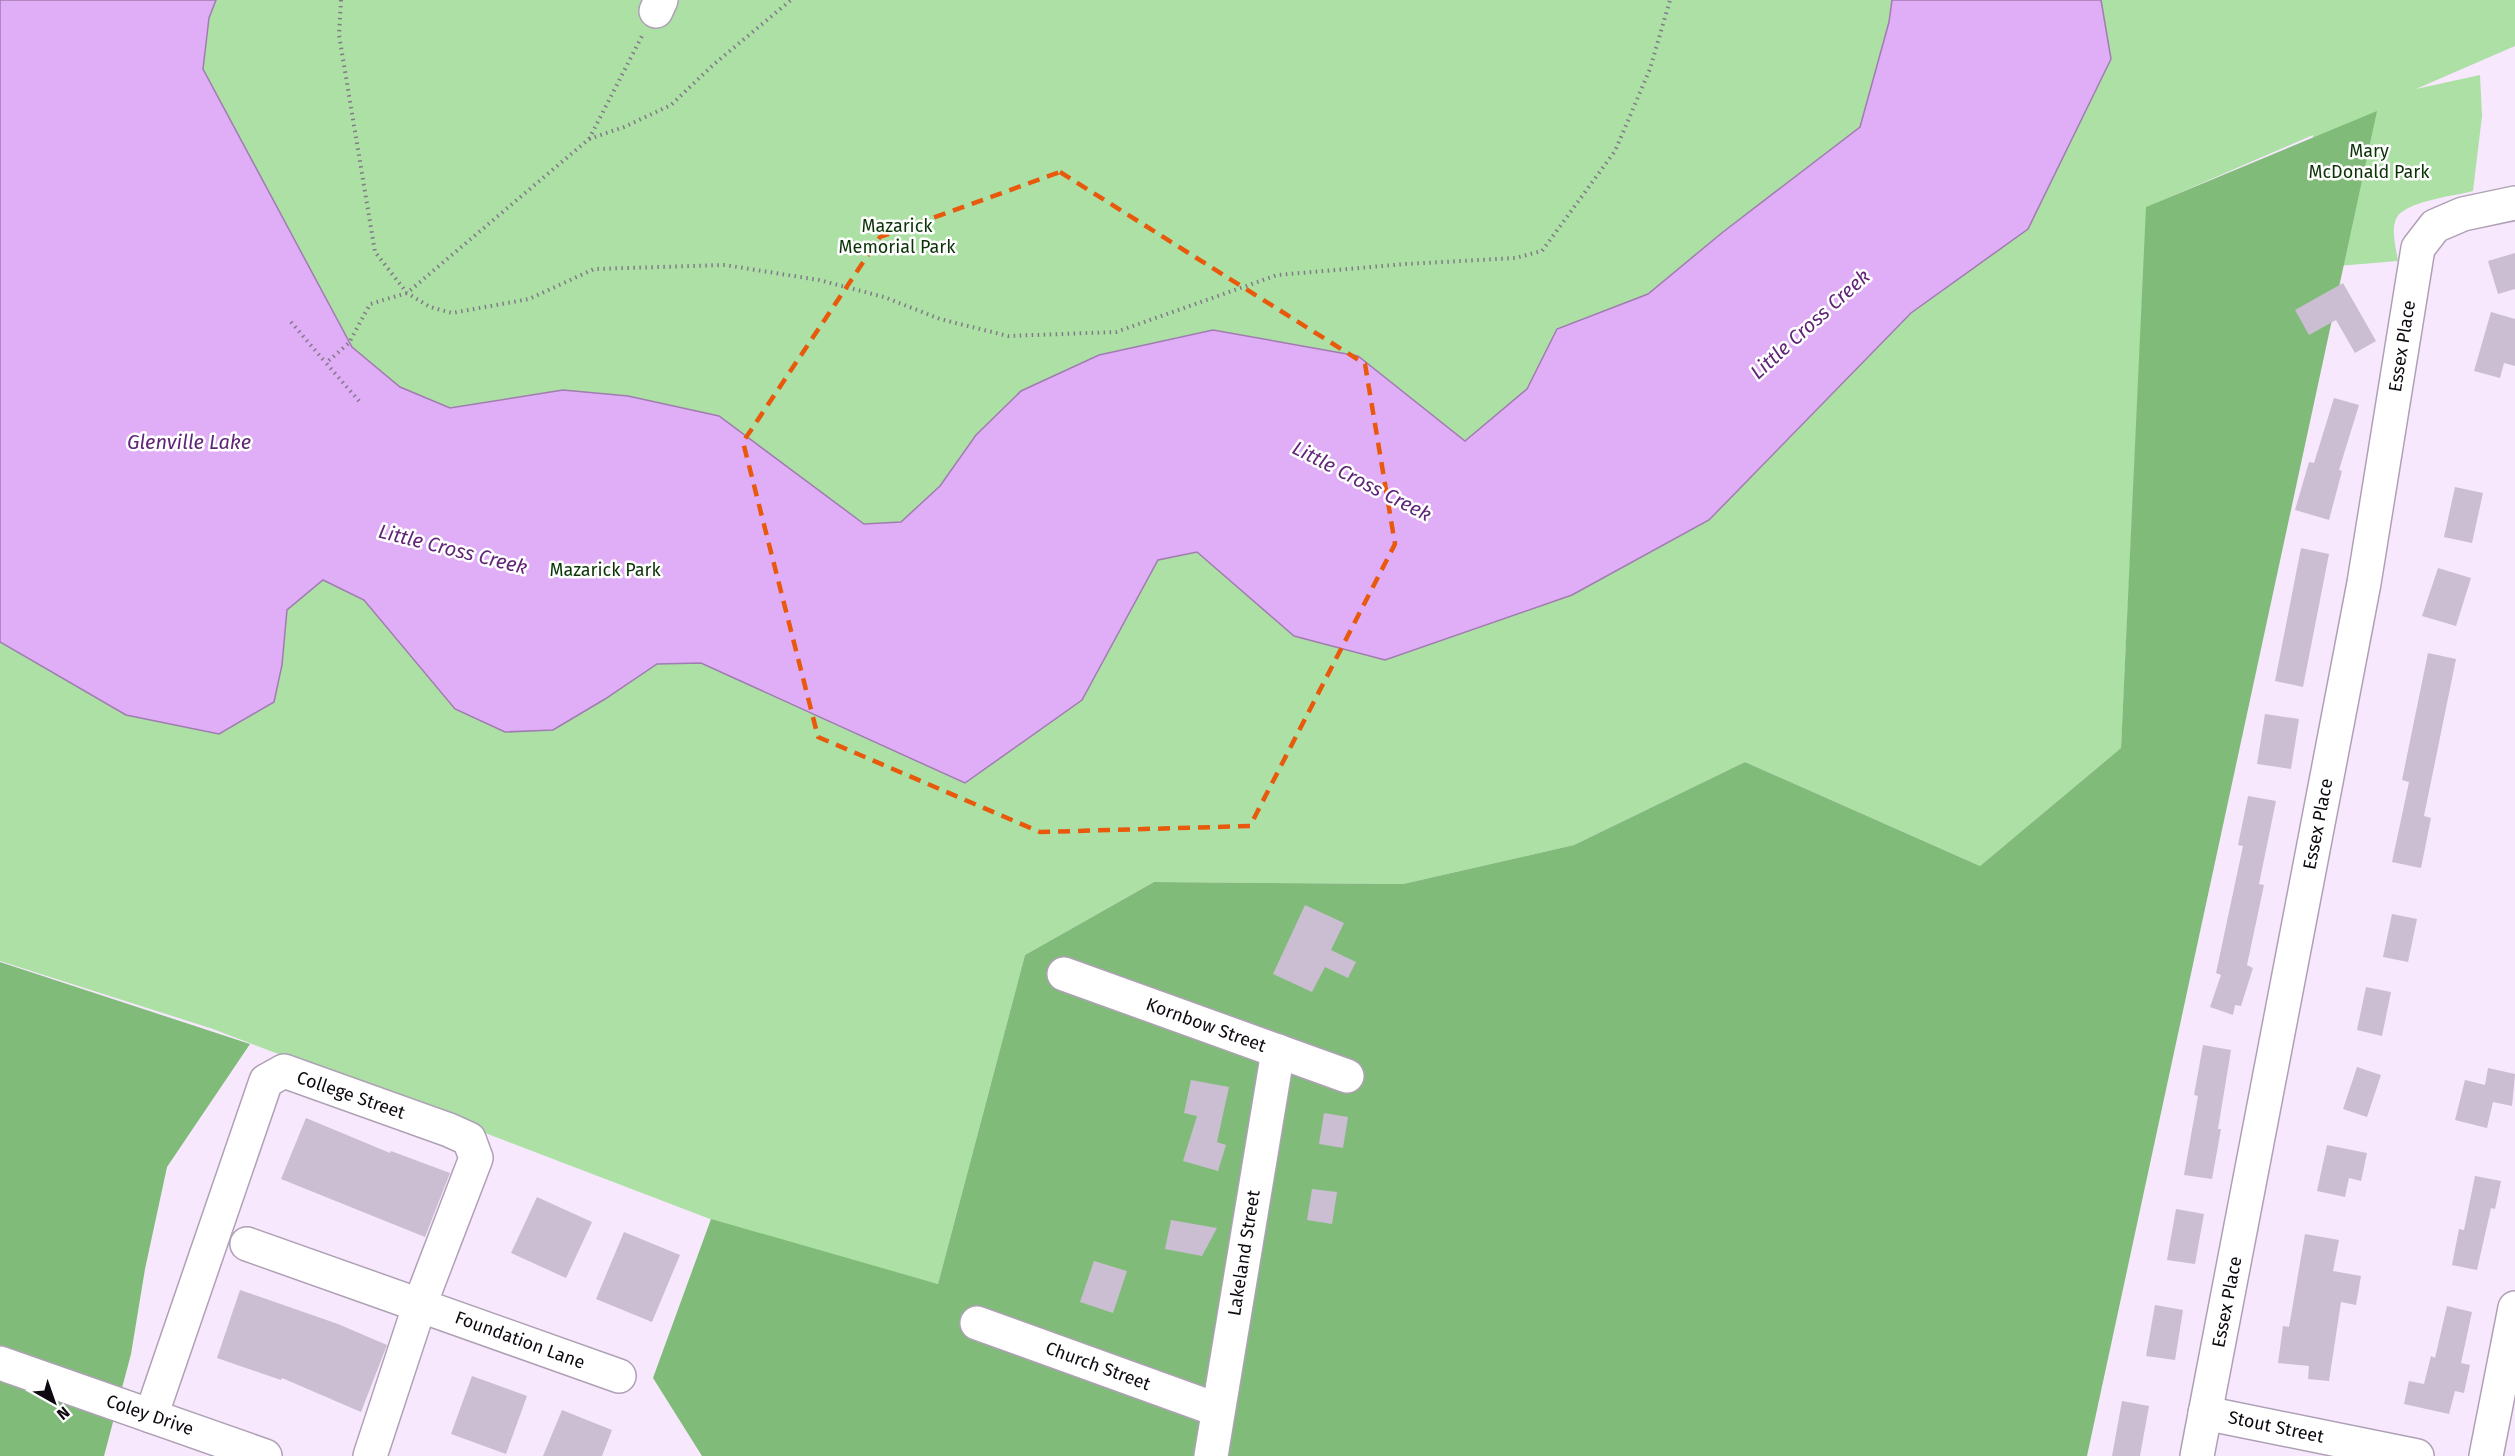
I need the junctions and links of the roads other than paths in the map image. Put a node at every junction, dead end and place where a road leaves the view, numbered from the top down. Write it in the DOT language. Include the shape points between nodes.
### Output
graph roads {
  1 [pos="2515,203"];
  2 [pos="1064,974"];
  3 [pos="1278,1051"];
  4 [pos="1347,1076"];
  5 [pos="247,1244"];
  6 [pos="420,1304"];
  7 [pos="2515,1308"];
  8 [pos="977,1323"];
  9 [pos="0,1363"];
  10 [pos="620,1376"];
  11 [pos="1218,1410"];
  12 [pos="2205,1413"];
  13 [pos="151,1416"];
  14 [pos="200,1445"];
  15 [pos="265,1456"];
  16 [pos="370,1456"];
  17 [pos="1211,1456"];
  18 [pos="2197,1456"];
  19 [pos="2416,1456"];
  20 [pos="2486,1456"];
  1 -- 12 [label="street, Essex Place" via="2463,214 2435,226 2418,248 2364,583"];
  2 -- 3 [label="street, Kornbow Street"];
  3 -- 4 [label="street, Kornbow Street"];
  3 -- 11 [label="street, Lakeland Street"];
  5 -- 6 [label="street, Foundation Lane"];
  6 -- 10 [label="street, Foundation Lane"];
  6 -- 13 [label="street, College Street" via="477,1158 469,1139 284,1071 266,1081"];
  6 -- 16 [label="street"];
  7 -- 20 [label="street"];
  8 -- 11 [label="street, Church Street"];
  9 -- 13 [label="street, Coley Drive"];
  11 -- 17 [label="street, Lakeland Street"];
  12 -- 18 [label="street, Essex Place"];
  12 -- 19 [label="street, Stout Street"];
  13 -- 14 [label="street, Coley Drive"];
  14 -- 15 [label="street, Coley Drive"];
}
